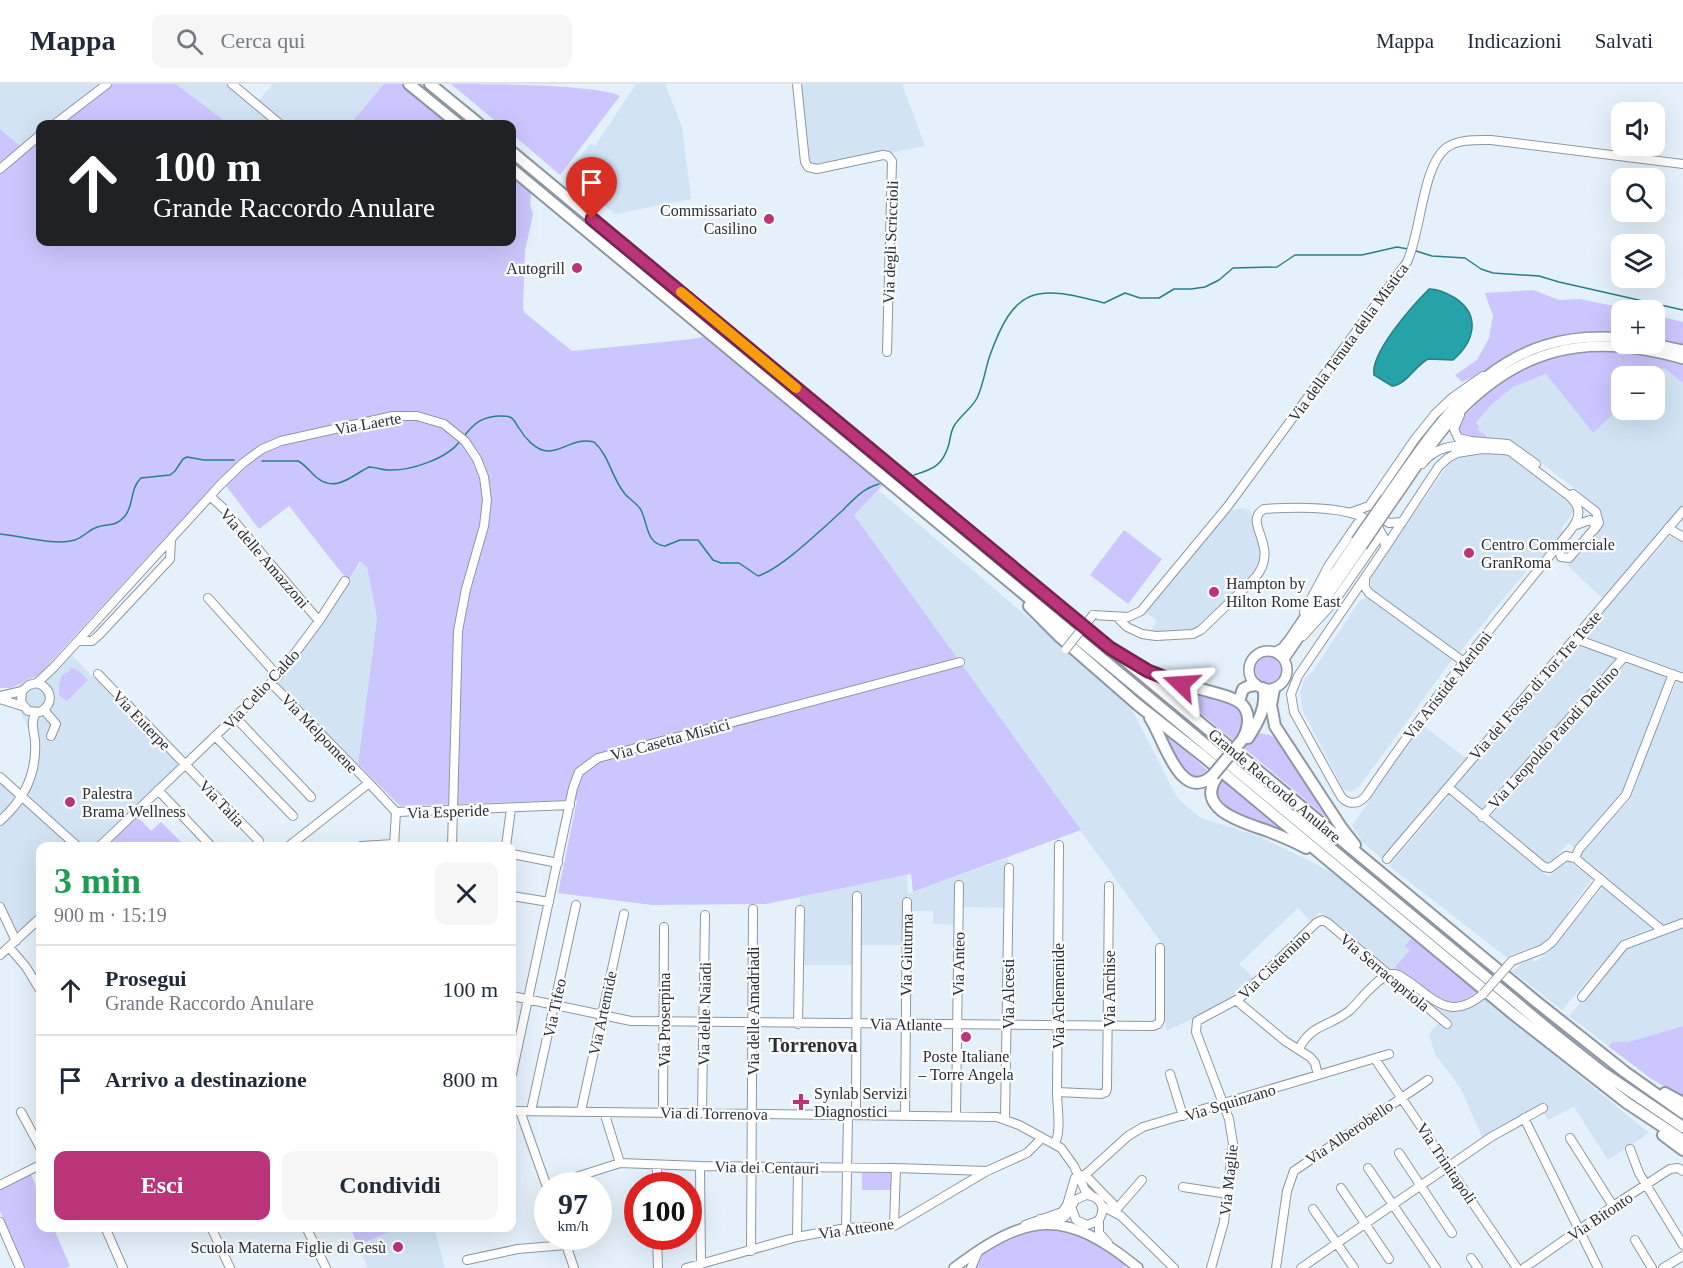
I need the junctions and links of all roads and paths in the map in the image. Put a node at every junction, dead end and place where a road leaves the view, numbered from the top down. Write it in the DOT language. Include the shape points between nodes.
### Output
graph roads {
  1 [pos="107,84"];
  2 [pos="232,84"];
  3 [pos="409,84"];
  4 [pos="430,84"];
  5 [pos="797,84"];
  6 [pos="60,120"];
  7 [pos="275,120"];
  8 [pos="453,120"];
  9 [pos="473,120"];
  10 [pos="36,138"];
  11 [pos="516,155"];
  12 [pos="1683,164"];
  13 [pos="0,169"];
  14 [pos="516,172"];
  15 [pos="1611,338"];
  16 [pos="1665,346"];
  17 [pos="1683,350"];
  18 [pos="887,352"];
  19 [pos="1683,359"];
  20 [pos="1507,361"];
  21 [pos="1468,404"];
  22 [pos="1510,451"];
  23 [pos="210,496"];
  24 [pos="1391,499"];
  25 [pos="1372,502"];
  26 [pos="1683,511"];
  27 [pos="1349,512"];
  28 [pos="1368,520"];
  29 [pos="1402,522"];
  30 [pos="1574,526"];
  31 [pos="1668,528"];
  32 [pos="1379,529"];
  33 [pos="1594,530"];
  34 [pos="1683,537"];
  35 [pos="171,539"];
  36 [pos="1356,540"];
  37 [pos="1558,546"];
  38 [pos="1385,548"];
  39 [pos="998,573"];
  40 [pos="1365,578"];
  41 [pos="345,581"];
  42 [pos="208,598"];
  43 [pos="1117,617"];
  44 [pos="319,621"];
  45 [pos="1576,639"];
  46 [pos="78,641"];
  47 [pos="1292,642"];
  48 [pos="1110,648"];
  49 [pos="1066,649"];
  50 [pos="1276,652"];
  51 [pos="1624,657"];
  52 [pos="1284,659"];
  53 [pos="960,662"];
  54 [pos="1464,662"];
  55 [pos="54,667"];
  56 [pos="98,674"];
  57 [pos="1673,674"];
  58 [pos="278,676"];
  59 [pos="1683,678"];
  60 [pos="37,683"];
  61 [pos="271,683"];
  62 [pos="1264,687"];
  63 [pos="22,691"];
  64 [pos="50,693"];
  65 [pos="0,698"];
  66 [pos="1239,701"];
  67 [pos="1138,705"];
  68 [pos="22,706"];
  69 [pos="44,710"];
  70 [pos="36,713"];
  71 [pos="236,718"];
  72 [pos="51,736"];
  73 [pos="216,737"];
  74 [pos="1243,742"];
  75 [pos="186,765"];
  76 [pos="1215,776"];
  77 [pos="0,777"];
  78 [pos="369,783"];
  79 [pos="1448,787"];
  80 [pos="158,790"];
  81 [pos="23,796"];
  82 [pos="311,797"];
  83 [pos="570,806"];
  84 [pos="511,809"];
  85 [pos="453,810"];
  86 [pos="396,812"];
  87 [pos="293,816"];
  88 [pos="1482,817"];
  89 [pos="0,821"];
  90 [pos="259,841"];
  91 [pos="73,842"];
  92 [pos="104,842"];
  93 [pos="207,842"];
  94 [pos="294,842"];
  95 [pos="394,842"];
  96 [pos="452,842"];
  97 [pos="507,842"];
  98 [pos="1059,846"];
  99 [pos="516,855"];
  100 [pos="1575,858"];
  101 [pos="1387,859"];
  102 [pos="558,863"];
  103 [pos="1372,866"];
  104 [pos="1009,868"];
  105 [pos="1346,875"];
  106 [pos="1601,879"];
  107 [pos="959,885"];
  108 [pos="1109,886"];
  109 [pos="857,896"];
  110 [pos="516,897"];
  111 [pos="549,902"];
  112 [pos="907,902"];
  113 [pos="576,905"];
  114 [pos="0,907"];
  115 [pos="753,909"];
  116 [pos="800,909"];
  117 [pos="624,914"];
  118 [pos="705,915"];
  119 [pos="1322,920"];
  120 [pos="1683,923"];
  121 [pos="36,924"];
  122 [pos="664,927"];
  123 [pos="1662,930"];
  124 [pos="16,941"];
  125 [pos="9,947"];
  126 [pos="1160,948"];
  127 [pos="0,955"];
  128 [pos="1391,975"];
  129 [pos="36,983"];
  130 [pos="516,997"];
  131 [pos="1582,997"];
  132 [pos="528,999"];
  133 [pos="1237,1001"];
  134 [pos="556,1004"];
  135 [pos="602,1015"];
  136 [pos="665,1022"];
  137 [pos="704,1022"];
  138 [pos="753,1023"];
  139 [pos="798,1024"];
  140 [pos="857,1024"];
  141 [pos="906,1024"];
  142 [pos="1008,1024"];
  143 [pos="1197,1024"];
  144 [pos="1447,1024"];
  145 [pos="958,1025"];
  146 [pos="1108,1025"];
  147 [pos="1058,1026"];
  148 [pos="1299,1049"];
  149 [pos="516,1050"];
  150 [pos="1389,1054"];
  151 [pos="1375,1059"];
  152 [pos="1625,1072"];
  153 [pos="1170,1074"];
  154 [pos="1318,1075"];
  155 [pos="1428,1080"];
  156 [pos="1057,1092"];
  157 [pos="1402,1097"];
  158 [pos="1627,1103"];
  159 [pos="1683,1103"];
  160 [pos="1223,1105"];
  161 [pos="1543,1108"];
  162 [pos="516,1111"];
  163 [pos="531,1111"];
  164 [pos="581,1111"];
  165 [pos="21,1112"];
  166 [pos="604,1112"];
  167 [pos="663,1112"];
  168 [pos="702,1112"];
  169 [pos="1683,1113"];
  170 [pos="752,1114"];
  171 [pos="852,1115"];
  172 [pos="904,1116"];
  173 [pos="956,1116"];
  174 [pos="1184,1116"];
  175 [pos="1524,1118"];
  176 [pos="1005,1119"];
  177 [pos="1683,1127"];
  178 [pos="1042,1138"];
  179 [pos="1570,1138"];
  180 [pos="36,1140"];
  181 [pos="1683,1140"];
  182 [pos="1054,1144"];
  183 [pos="1630,1149"];
  184 [pos="1683,1150"];
  185 [pos="1399,1153"];
  186 [pos="620,1163"];
  187 [pos="657,1165"];
  188 [pos="700,1166"];
  189 [pos="752,1166"];
  190 [pos="36,1167"];
  191 [pos="798,1167"];
  192 [pos="847,1167"];
  193 [pos="1449,1167"];
  194 [pos="896,1168"];
  195 [pos="1368,1168"];
  196 [pos="1680,1169"];
  197 [pos="987,1171"];
  198 [pos="542,1172"];
  199 [pos="593,1172"];
  200 [pos="657,1172"];
  201 [pos="1079,1176"];
  202 [pos="1142,1180"];
  203 [pos="1091,1182"];
  204 [pos="0,1185"];
  205 [pos="1646,1185"];
  206 [pos="1083,1186"];
  207 [pos="1421,1186"];
  208 [pos="1183,1187"];
  209 [pos="1341,1188"];
  210 [pos="1228,1194"];
  211 [pos="1090,1195"];
  212 [pos="1078,1198"];
  213 [pos="1394,1205"];
  214 [pos="1102,1206"];
  215 [pos="1614,1206"];
  216 [pos="1072,1209"];
  217 [pos="1115,1209"];
  218 [pos="1313,1209"];
  219 [pos="1040,1218"];
  220 [pos="1100,1219"];
  221 [pos="0,1222"];
  222 [pos="1366,1224"];
  223 [pos="894,1226"];
  224 [pos="846,1228"];
  225 [pos="1019,1228"];
  226 [pos="1580,1229"];
  227 [pos="107,1232"];
  228 [pos="213,1232"];
  229 [pos="308,1232"];
  230 [pos="1452,1233"];
  231 [pos="797,1237"];
  232 [pos="1635,1240"];
  233 [pos="1338,1244"];
  234 [pos="1683,1245"];
  235 [pos="983,1246"];
  236 [pos="1111,1246"];
  237 [pos="534,1248"];
  238 [pos="568,1250"];
  239 [pos="657,1250"];
  240 [pos="751,1251"];
  241 [pos="1683,1256"];
  242 [pos="1125,1257"];
  243 [pos="1471,1258"];
  244 [pos="1389,1259"];
  245 [pos="467,1260"];
  246 [pos="701,1264"];
  247 [pos="1312,1265"];
  248 [pos="20,1268"];
  249 [pos="123,1268"];
  250 [pos="230,1268"];
  251 [pos="326,1268"];
  252 [pos="574,1268"];
  253 [pos="658,1268"];
  254 [pos="686,1268"];
  255 [pos="954,1268"];
  256 [pos="971,1268"];
  257 [pos="1129,1268"];
  258 [pos="1138,1268"];
  259 [pos="1174,1268"];
  260 [pos="1211,1268"];
  261 [pos="1276,1268"];
  262 [pos="1301,1268"];
  263 [pos="1354,1268"];
  264 [pos="1436,1268"];
  265 [pos="1478,1268"];
  266 [pos="1517,1268"];
  267 [pos="1524,1268"];
  268 [pos="1598,1268"];
  269 [pos="1652,1268"];
  270 [pos="1663,1268"];
  1 -- 6 [label="street"];
  2 -- 7 [label="street"];
  3 -- 8 [label="highway"];
  4 -- 9 [label="highway"];
  5 -- 18 [label="street, Via degli Scriccioli" via="808,167 816,169 883,155 891,159"];
  10 -- 13 [label="street"];
  11 -- 48 [label="highway, Grande Raccordo Anulare"];
  12 -- 43 [label="street, Via della Tenuta della Mistica" via="1491,140 1459,142 1443,150 1429,180 1412,250 1398,276 1176,570 1142,611 1131,617"];
  14 -- 39 [label="highway, Grande Raccordo Anulare"];
  15 -- 20 [label="main road" via="1557,342"];
  16 -- 17 [label="main road"];
  19 -- 21 [label="main road" via="1618,346 1560,350 1516,368"];
  20 -- 24 [label="main road" via="1447,414"];
  20 -- 25 [label="street" via="1469,384 1442,407"];
  21 -- 24 [label="main road"];
  21 -- 33 [label="street" via="1455,423 1457,437 1515,447 1596,512 1599,522"];
  22 -- 24 [label="street" via="1492,445 1442,449 1426,459 1405,489"];
  22 -- 29 [label="street, Via Aristide Merloni" via="1482,449 1450,456 1437,468"];
  22 -- 30 [label="street" via="1576,502 1579,513"];
  23 -- 35 [label="street, Via Laerte"];
  23 -- 44 [label="street, Via delle Amazzoni"];
  23 -- 85 [label="street, Via Laerte" via="232,473 270,445 366,420 400,415 430,419 444,424 470,447 483,473 488,503 458,631"];
  24 -- 36 [label="main road, bridge"];
  25 -- 27 [label="street" via="1364,509"];
  25 -- 29 [label="street" via="1378,516 1389,522"];
  26 -- 31 [label="street, Via del Fosso di Tor Tre Teste"];
  27 -- 28 [label="street"];
  27 -- 36 [label="street"];
  27 -- 43 [label="street" via="1260,511 1255,521 1265,549 1262,568 1199,632 1149,635 1126,627"];
  28 -- 32 [label="street"];
  28 -- 36 [label="street" via="1359,522"];
  29 -- 38 [label="street, Via Aristide Merloni"];
  30 -- 33 [label="street" via="1590,520"];
  30 -- 37 [label="street, Via Aristide Merloni"];
  31 -- 34 [label="street"];
  31 -- 45 [label="street, Via del Fosso di Tor Tre Teste"];
  32 -- 38 [label="street"];
  32 -- 47 [label="street" via="1375,542 1334,602"];
  33 -- 37 [label="street" via="1569,558 1561,556"];
  35 -- 46 [label="street, Via Laerte"];
  35 -- 46 [label="street" via="170,559 99,635 92,641"];
  36 -- 47 [label="main road"];
  37 -- 54 [label="street, Via Aristide Merloni"];
  38 -- 40 [label="street, Via Aristide Merloni"];
  39 -- 67 [label="highway" via="1049,627"];
  39 -- 177 [label="highway, Grande Raccordo Anulare" via="1553,1034"];
  40 -- 54 [label="street" via="1367,592"];
  40 -- 54 [label="street, Via Aristide Merloni" via="1298,676 1291,694 1295,714 1343,800 1355,803 1364,798"];
  41 -- 44 [label="street, Via Celio Caldo"];
  42 -- 58 [label="street"];
  43 -- 49 [label="street, Via della Tenuta della Mistica, bridge" via="1093,615"];
  44 -- 58 [label="street, Via Celio Caldo"];
  45 -- 51 [label="street"];
  45 -- 79 [label="street, Via del Fosso di Tor Tre Teste"];
  46 -- 55 [label="street, Via Laerte"];
  47 -- 50 [label="main road"];
  47 -- 52 [label="main road"];
  48 -- 66 [label="highway" via="1161,677"];
  48 -- 103 [label="highway, Grande Raccordo Anulare"];
  50 -- 52 [label="main road"];
  50 -- 62 [label="main road" via="1264,651 1252,660 1250,674"];
  51 -- 57 [label="street"];
  51 -- 88 [label="street, Via Leopoldo Parodi Delfino"];
  52 -- 62 [label="main road" via="1288,668 1282,684"];
  53 -- 83 [label="street, Via Casetta Mistici" via="598,758 579,772"];
  55 -- 60 [label="street, Via Laerte"];
  55 -- 64 [label="street"];
  56 -- 75 [label="street, Via Euterpe"];
  57 -- 59 [label="street"];
  57 -- 100 [label="street" via="1626,795"];
  58 -- 61 [label="street, Via Celio Caldo"];
  60 -- 63 [label="street"];
  60 -- 64 [label="street"];
  61 -- 71 [label="street, Via Celio Caldo"];
  61 -- 78 [label="street, Via Melpomene"];
  62 -- 66 [label="highway" via="1243,689"];
  62 -- 74 [label="highway" via="1262,711"];
  62 -- 103 [label="highway" via="1275,726 1341,827"];
  63 -- 65 [label="street"];
  63 -- 68 [label="street"];
  64 -- 69 [label="street"];
  65 -- 68 [label="street"];
  66 -- 74 [label="highway" via="1248,718"];
  67 -- 76 [label="highway" via="1154,724 1182,775 1200,783"];
  67 -- 105 [label="highway"];
  68 -- 70 [label="street"];
  69 -- 70 [label="street"];
  69 -- 72 [label="street" via="56,722"];
  70 -- 81 [label="street" via="34,767"];
  71 -- 73 [label="street, Via Celio Caldo"];
  71 -- 82 [label="street"];
  73 -- 75 [label="street, Via Celio Caldo"];
  73 -- 87 [label="street, Via Celio Caldo"];
  74 -- 76 [label="highway, bridge"];
  75 -- 80 [label="street, Via Celio Caldo"];
  75 -- 90 [label="street, Via Talia"];
  76 -- 105 [label="highway" via="1211,795 1223,812 1296,843"];
  77 -- 81 [label="street"];
  78 -- 86 [label="street, Via Esperide"];
  78 -- 94 [label="street"];
  79 -- 88 [label="street"];
  79 -- 101 [label="street, Via del Fosso di Tor Tre Teste"];
  80 -- 92 [label="street, Via Celio Caldo"];
  80 -- 93 [label="street"];
  81 -- 89 [label="street"];
  81 -- 91 [label="street"];
  83 -- 84 [label="street, Via Esperide"];
  83 -- 102 [label="street, Via Casetta Mistici"];
  84 -- 85 [label="street, Via Esperide"];
  84 -- 97 [label="street"];
  85 -- 86 [label="street, Via Esperide"];
  85 -- 96 [label="street, Via Laerte"];
  86 -- 95 [label="street"];
  88 -- 100 [label="street" via="1545,868 1564,857"];
  98 -- 147 [label="street, Via Achemenide"];
  99 -- 102 [label="street"];
  100 -- 106 [label="street"];
  102 -- 111 [label="street, Via Casetta Mistici"];
  103 -- 152 [label="highway, Grande Raccordo Anulare"];
  104 -- 142 [label="street, Via Alcesti"];
  105 -- 158 [label="highway"];
  106 -- 123 [label="street"];
  106 -- 128 [label="street, bridge" via="1554,940 1543,949 1512,961 1483,994 1466,1005 1449,1007 1434,1001 1407,980"];
  107 -- 145 [label="street, Via Anteo"];
  108 -- 146 [label="street, Via Anchise"];
  109 -- 140 [label="street"];
  110 -- 111 [label="street"];
  111 -- 132 [label="street, Via Casetta Mistici"];
  112 -- 141 [label="street, Via Giuturna"];
  113 -- 134 [label="street, Via Tifeo"];
  114 -- 124 [label="street"];
  115 -- 138 [label="street, Via delle Amadriadi"];
  116 -- 139 [label="street"];
  117 -- 135 [label="street, Via Artemide"];
  118 -- 137 [label="street, Via delle Naiadi"];
  119 -- 128 [label="street, Via Serracapriola"];
  119 -- 133 [label="street, Via Cisternino"];
  120 -- 123 [label="street"];
  121 -- 124 [label="street"];
  122 -- 136 [label="street, Via Proserpina"];
  123 -- 131 [label="street" via="1624,945"];
  124 -- 125 [label="street"];
  125 -- 127 [label="street"];
  125 -- 129 [label="street"];
  126 -- 146 [label="street, Via Atlante" via="1158,1024"];
  128 -- 144 [label="street, Via Serracapriola"];
  128 -- 148 [label="street" via="1374,985 1352,1008 1312,1031"];
  130 -- 132 [label="street, Via Atlante"];
  132 -- 134 [label="street, Via Atlante"];
  132 -- 149 [label="street, Via Casetta Mistici"];
  133 -- 143 [label="street, Via Cisternino"];
  133 -- 148 [label="street"];
  134 -- 135 [label="street, Via Atlante"];
  134 -- 163 [label="street, Via Tifeo"];
  135 -- 136 [label="street, Via Atlante"];
  135 -- 164 [label="street, Via Artemide"];
  136 -- 137 [label="street, Via Atlante"];
  136 -- 167 [label="street, Via Proserpina"];
  137 -- 138 [label="street, Via Atlante"];
  137 -- 168 [label="street, Via delle Naiadi"];
  138 -- 139 [label="street, Via Atlante"];
  138 -- 170 [label="street, Via delle Amadriadi"];
  139 -- 140 [label="street, Via Atlante"];
  140 -- 141 [label="street, Via Atlante"];
  140 -- 171 [label="street"];
  141 -- 145 [label="street, Via Atlante"];
  141 -- 172 [label="street, Via Giuturna"];
  142 -- 145 [label="street, Via Atlante"];
  142 -- 147 [label="street, Via Atlante"];
  142 -- 176 [label="street, Via Alcesti"];
  143 -- 160 [label="street, Via Maglie" via="1196,1032"];
  145 -- 173 [label="street, Via Anteo"];
  146 -- 147 [label="street, Via Atlante"];
  146 -- 156 [label="street, Via Anchise" via="1106,1092"];
  147 -- 156 [label="street, Via Achemenide"];
  148 -- 154 [label="street" via="1312,1059"];
  150 -- 151 [label="street, Via Squinzano"];
  151 -- 154 [label="street, Via Squinzano"];
  151 -- 157 [label="street, Via Trinitapoli"];
  152 -- 159 [label="highway"];
  152 -- 169 [label="highway, Grande Raccordo Anulare"];
  153 -- 174 [label="street"];
  154 -- 160 [label="street, Via Squinzano"];
  155 -- 157 [label="street, Via Alberobello"];
  156 -- 182 [label="street, Via Achemenide" via="1059,1133"];
  157 -- 193 [label="street, Via Trinitapoli"];
  157 -- 261 [label="street, Via Alberobello" via="1294,1171 1285,1198"];
  158 -- 181 [label="highway"];
  158 -- 184 [label="highway"];
  160 -- 174 [label="street, Via Squinzano"];
  160 -- 210 [label="street, Via Maglie" via="1233,1144"];
  161 -- 175 [label="street"];
  162 -- 163 [label="street, Via di Torrenova"];
  162 -- 198 [label="street"];
  163 -- 164 [label="street, Via di Torrenova"];
  164 -- 166 [label="street, Via di Torrenova"];
  165 -- 180 [label="street"];
  166 -- 167 [label="street, Via di Torrenova"];
  166 -- 186 [label="street"];
  167 -- 168 [label="street, Via di Torrenova"];
  168 -- 170 [label="street, Via di Torrenova"];
  170 -- 171 [label="street, Via di Torrenova"];
  170 -- 189 [label="street, Via delle Amadriadi"];
  171 -- 172 [label="street, Via di Torrenova"];
  171 -- 192 [label="street"];
  172 -- 173 [label="street, Via di Torrenova"];
  173 -- 176 [label="street, Via di Torrenova"];
  174 -- 201 [label="street, Via Squinzano" via="1134,1132"];
  175 -- 193 [label="street"];
  175 -- 226 [label="street"];
  176 -- 178 [label="street, Via di Torrenova"];
  178 -- 182 [label="street, Via di Torrenova"];
  178 -- 197 [label="street, Via Atteone" via="1027,1153"];
  179 -- 215 [label="street"];
  182 -- 201 [label="street"];
  183 -- 205 [label="street"];
  185 -- 207 [label="street"];
  186 -- 187 [label="street, Via dei Centauri"];
  186 -- 199 [label="street, Via dei Centauri"];
  187 -- 188 [label="street, Via dei Centauri"];
  187 -- 200 [label="street"];
  188 -- 189 [label="street, Via dei Centauri"];
  188 -- 246 [label="street"];
  189 -- 191 [label="street, Via dei Centauri"];
  189 -- 240 [label="street, Via delle Amadriadi"];
  190 -- 204 [label="street"];
  191 -- 192 [label="street, Via dei Centauri"];
  191 -- 231 [label="street"];
  192 -- 194 [label="street, Via dei Centauri"];
  192 -- 224 [label="street"];
  193 -- 207 [label="street"];
  193 -- 266 [label="street, Via Trinitapoli"];
  194 -- 197 [label="street, Via dei Centauri"];
  194 -- 223 [label="street"];
  195 -- 213 [label="street"];
  196 -- 205 [label="street, Via Bitonto" via="1672,1168"];
  197 -- 223 [label="street, Via Atteone"];
  201 -- 203 [label="street"];
  201 -- 206 [label="street"];
  201 -- 212 [label="street"];
  201 -- 219 [label="street" via="1064,1210"];
  202 -- 217 [label="street"];
  203 -- 206 [label="street"];
  203 -- 217 [label="street"];
  205 -- 215 [label="street, Via Bitonto"];
  205 -- 234 [label="street"];
  206 -- 211 [label="street"];
  207 -- 213 [label="street"];
  207 -- 230 [label="street"];
  208 -- 210 [label="street"];
  209 -- 222 [label="street"];
  210 -- 260 [label="street, Via Maglie"];
  211 -- 212 [label="street"];
  211 -- 214 [label="street"];
  212 -- 216 [label="street"];
  213 -- 222 [label="street"];
  213 -- 264 [label="street"];
  214 -- 217 [label="street"];
  214 -- 220 [label="street"];
  215 -- 226 [label="street, Via Bitonto"];
  216 -- 219 [label="street" via="1060,1219"];
  216 -- 220 [label="street" via="1082,1224 1091,1225"];
  217 -- 220 [label="street"];
  217 -- 259 [label="street"];
  218 -- 233 [label="street"];
  219 -- 225 [label="street"];
  220 -- 236 [label="street" via="1100,1235"];
  221 -- 248 [label="street"];
  222 -- 233 [label="street"];
  222 -- 244 [label="street"];
  223 -- 224 [label="street, Via Atteone"];
  224 -- 231 [label="street, Via Atteone"];
  225 -- 235 [label="main road"];
  225 -- 236 [label="main road" via="1065,1226"];
  226 -- 267 [label="street, Via Bitonto"];
  226 -- 268 [label="street"];
  227 -- 249 [label="street"];
  228 -- 250 [label="street"];
  229 -- 251 [label="street"];
  231 -- 240 [label="street, Via Atteone"];
  232 -- 269 [label="street"];
  233 -- 247 [label="street"];
  233 -- 263 [label="street"];
  235 -- 255 [label="main road"];
  235 -- 256 [label="street"];
  236 -- 242 [label="main road"];
  237 -- 245 [label="street"];
  238 -- 252 [label="street"];
  239 -- 253 [label="street"];
  240 -- 246 [label="street, Via Atteone"];
  241 -- 270 [label="street"];
  242 -- 257 [label="street"];
  242 -- 258 [label="main road"];
  243 -- 265 [label="street"];
  246 -- 254 [label="street, Via Atteone"];
  247 -- 262 [label="street"];
}
